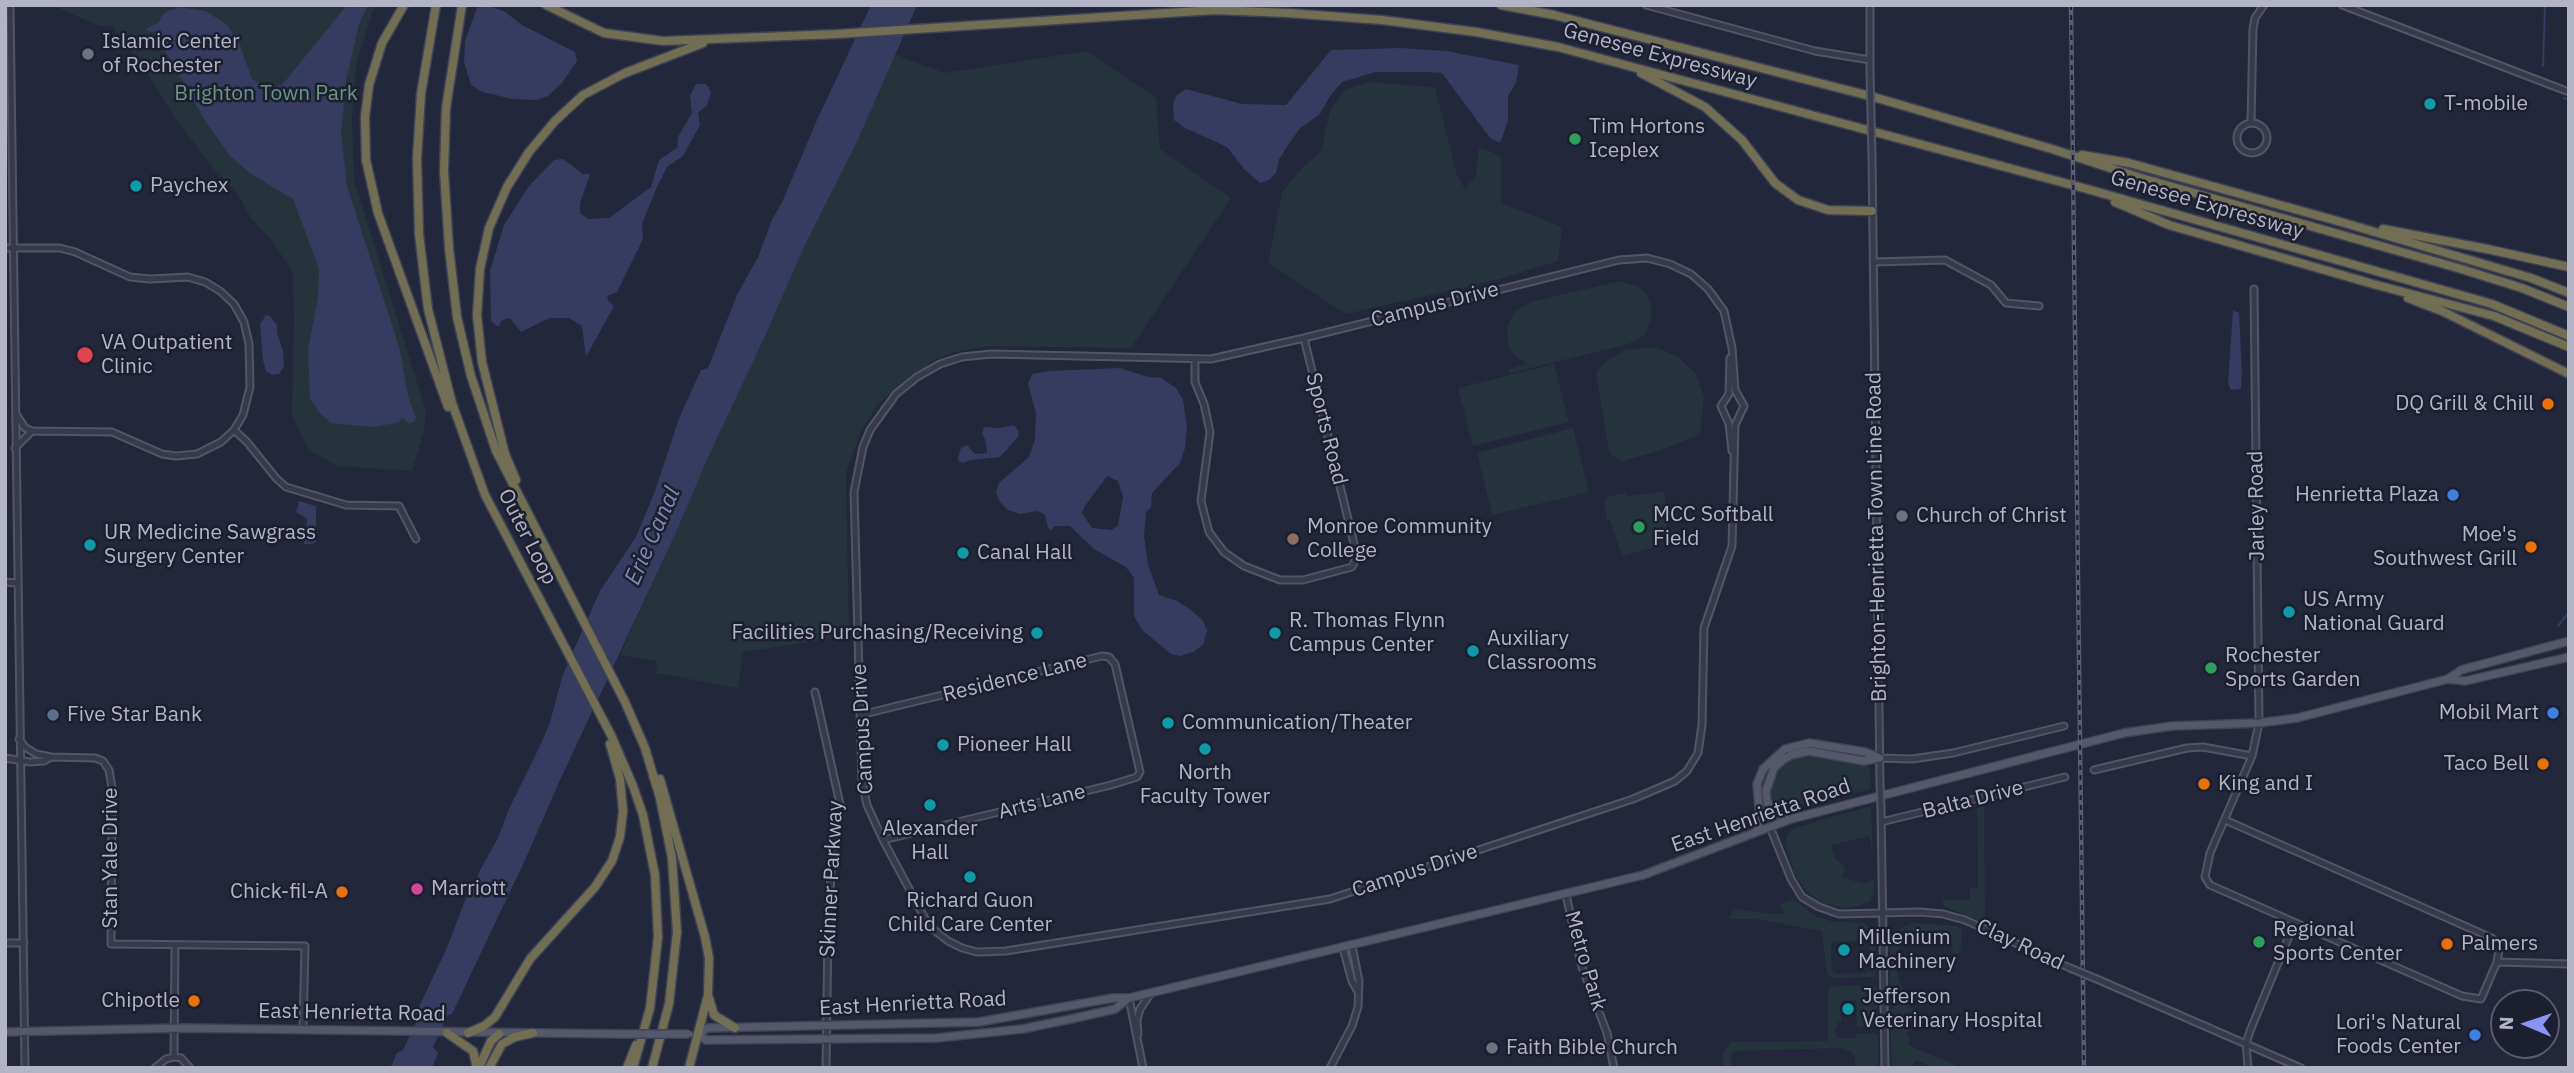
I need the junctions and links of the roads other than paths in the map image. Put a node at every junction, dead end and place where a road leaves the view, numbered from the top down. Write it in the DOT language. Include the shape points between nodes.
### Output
graph roads {
  1 [pos="10,5"];
  2 [pos="404,5"];
  3 [pos="436,5"];
  4 [pos="462,5"];
  5 [pos="546,5"];
  6 [pos="1502,5"];
  7 [pos="1646,5"];
  8 [pos="1870,5"];
  9 [pos="2264,5"];
  10 [pos="2342,5"];
  11 [pos="712,39"];
  12 [pos="1870,60"];
  13 [pos="1616,62"];
  14 [pos="2569,92"];
  15 [pos="2251,122"];
  16 [pos="2052,149"];
  17 [pos="2087,189"];
  18 [pos="1872,211"];
  19 [pos="2341,222"];
  20 [pos="9,248"];
  21 [pos="1873,262"];
  22 [pos="2569,267"];
  23 [pos="2373,284"];
  24 [pos="2254,289"];
  25 [pos="2569,293"];
  26 [pos="2039,306"];
  27 [pos="2569,307"];
  28 [pos="1729,330"];
  29 [pos="2569,335"];
  30 [pos="1304,338"];
  31 [pos="2569,347"];
  32 [pos="1195,359"];
  33 [pos="2569,374"];
  34 [pos="1727,397"];
  35 [pos="1739,398"];
  36 [pos="14,409"];
  37 [pos="1740,416"];
  38 [pos="1727,417"];
  39 [pos="234,430"];
  40 [pos="32,431"];
  41 [pos="15,448"];
  42 [pos="1733,463"];
  43 [pos="485,495"];
  44 [pos="415,540"];
  45 [pos="542,544"];
  46 [pos="5,582"];
  47 [pos="17,583"];
  48 [pos="2569,641"];
  49 [pos="2569,657"];
  50 [pos="2448,679"];
  51 [pos="815,692"];
  52 [pos="625,702"];
  53 [pos="860,715"];
  54 [pos="1127,715"];
  55 [pos="2259,723"];
  56 [pos="2064,726"];
  57 [pos="609,736"];
  58 [pos="19,739"];
  59 [pos="2252,756"];
  60 [pos="51,757"];
  61 [pos="5,758"];
  62 [pos="1880,758"];
  63 [pos="20,759"];
  64 [pos="2094,770"];
  65 [pos="2064,777"];
  66 [pos="1791,819"];
  67 [pos="2225,820"];
  68 [pos="1881,822"];
  69 [pos="1770,827"];
  70 [pos="1756,831"];
  71 [pos="883,840"];
  72 [pos="1566,895"];
  73 [pos="1882,913"];
  74 [pos="2294,924"];
  75 [pos="5,943"];
  76 [pos="24,943"];
  77 [pos="175,945"];
  78 [pos="1352,946"];
  79 [pos="1343,948"];
  80 [pos="2497,962"];
  81 [pos="2569,964"];
  82 [pos="656,968"];
  83 [pos="709,984"];
  84 [pos="1357,992"];
  85 [pos="1151,993"];
  86 [pos="1129,998"];
  87 [pos="827,1026"];
  88 [pos="175,1028"];
  89 [pos="303,1028"];
  90 [pos="735,1028"];
  91 [pos="25,1030"];
  92 [pos="5,1032"];
  93 [pos="447,1033"];
  94 [pos="468,1033"];
  95 [pos="533,1033"];
  96 [pos="499,1034"];
  97 [pos="694,1034"];
  98 [pos="827,1040"];
  99 [pos="1138,1044"];
  100 [pos="2246,1044"];
  101 [pos="174,1056"];
  102 [pos="25,1068"];
  103 [pos="155,1068"];
  104 [pos="190,1068"];
  105 [pos="478,1068"];
  106 [pos="489,1068"];
  107 [pos="626,1068"];
  108 [pos="633,1068"];
  109 [pos="652,1068"];
  110 [pos="689,1068"];
  111 [pos="826,1068"];
  112 [pos="1143,1068"];
  113 [pos="1330,1068"];
  114 [pos="1614,1068"];
  115 [pos="1885,1068"];
  116 [pos="2248,1068"];
  117 [pos="2301,1068"];
  1 -- 20 [label="street"];
  2 -- 43 [label="highway" via="382,43 369,85 364,128 367,171 436,375"];
  3 -- 43 [label="highway, Outer Loop" via="417,137 421,256 440,362"];
  4 -- 45 [label="highway, Outer Loop" via="445,144 457,317 496,451"];
  5 -- 11 [label="highway, Genesee Expressway" via="604,33 663,41"];
  6 -- 16 [label="highway, Genesee Expressway" via="1870,96"];
  7 -- 12 [label="street" via="1815,51"];
  8 -- 12 [label="street, Brighton-Henrietta Town Line Road"];
  9 -- 15 [label="street" via="2253,29"];
  10 -- 14 [label="street"];
  11 -- 13 [label="highway, Genesee Expressway" via="1215,10 1382,20 1476,32"];
  11 -- 45 [label="highway" via="583,95 529,152 489,228 477,315 482,362 505,454"];
  12 -- 18 [label="street, Brighton-Henrietta Town Line Road, bridge"];
  13 -- 17 [label="highway, Genesee Expressway"];
  13 -- 18 [label="highway" via="1704,107 1742,140 1775,183 1798,200 1828,210"];
  15 -- 15 [label="street" via="2239,130 2237,140 2245,151 2255,153 2267,144 2267,133"];
  16 -- 19 [label="highway" via="2129,163"];
  16 -- 27 [label="highway, Genesee Expressway" via="2459,268"];
  17 -- 23 [label="highway" via="2169,225"];
  17 -- 29 [label="highway, Genesee Expressway" via="2479,300"];
  18 -- 21 [label="street, Brighton-Henrietta Town Line Road"];
  19 -- 22 [label="highway"];
  19 -- 25 [label="highway"];
  20 -- 36 [label="street"];
  20 -- 39 [label="street" via="68,249 125,275 188,277 220,291 239,312 249,344 249,397"];
  21 -- 26 [label="street" via="1945,260 1991,285 2006,303"];
  21 -- 62 [label="street, Brighton-Henrietta Town Line Road"];
  23 -- 31 [label="highway" via="2494,316"];
  23 -- 33 [label="highway" via="2442,311"];
  24 -- 55 [label="street, Jarley Road"];
  28 -- 30 [label="street, Campus Drive" via="1724,311 1691,274 1647,258 1619,260"];
  28 -- 34 [label="street, Campus Drive"];
  28 -- 35 [label="street, Campus Drive"];
  30 -- 32 [label="street, Campus Drive"];
  30 -- 32 [label="street, Sports Road" via="1357,560 1348,568 1303,580 1280,580 1244,566 1218,546 1209,532 1201,508 1210,432 1195,382"];
  32 -- 53 [label="street, Campus Drive" via="962,357 917,377 896,394 870,430 854,492"];
  34 -- 35 [label="street"];
  34 -- 38 [label="street" via="1721,406"];
  35 -- 37 [label="street" via="1744,406"];
  36 -- 40 [label="street" via="20,422"];
  36 -- 41 [label="street"];
  37 -- 38 [label="street"];
  37 -- 42 [label="street, Campus Drive" via="1735,425"];
  38 -- 42 [label="street, Campus Drive"];
  39 -- 40 [label="street" via="206,451 176,456 112,432"];
  39 -- 44 [label="street" via="286,487 346,505 399,506"];
  40 -- 41 [label="street"];
  41 -- 47 [label="street"];
  42 -- 71 [label="street, Campus Drive" via="1732,546 1704,628 1698,753 1686,771 1660,788 1331,899 1006,951 962,948 929,926"];
  43 -- 57 [label="highway, Outer Loop"];
  45 -- 52 [label="highway, Outer Loop"];
  46 -- 47 [label="street"];
  47 -- 58 [label="street"];
  48 -- 50 [label="main road, East Henrietta Road" via="2461,670"];
  49 -- 50 [label="main road, East Henrietta Road" via="2465,681"];
  50 -- 55 [label="main road, East Henrietta Road" via="2325,712"];
  51 -- 87 [label="street, Skinner Parkway" via="840,804 828,929"];
  52 -- 83 [label="highway" via="666,797 705,937"];
  52 -- 109 [label="highway, Outer Loop" via="663,808 676,901 672,984"];
  53 -- 54 [label="street, Residence Lane" via="1102,656 1113,659"];
  53 -- 71 [label="street, Campus Drive" via="862,782"];
  54 -- 71 [label="street, Arts Lane" via="1140,772 1137,777"];
  55 -- 59 [label="street, Jarley Road"];
  55 -- 66 [label="main road, East Henrietta Road" via="2124,733"];
  56 -- 62 [label="street" via="1953,753"];
  57 -- 82 [label="highway" via="640,805 652,855"];
  57 -- 94 [label="highway" via="623,811 619,842 609,866 536,951 495,1017"];
  58 -- 60 [label="street, Stan Yale Drive" via="31,752"];
  58 -- 63 [label="street"];
  59 -- 64 [label="street" via="2187,748"];
  59 -- 67 [label="street, Jarley Road"];
  60 -- 63 [label="street, Stan Yale Drive" via="30,762"];
  60 -- 77 [label="street, Stan Yale Drive" via="95,758 103,761 111,779 111,944"];
  61 -- 63 [label="street, Stan Yale Drive"];
  62 -- 66 [label="main road" via="1864,761 1809,751 1783,760 1774,768 1767,802 1777,814"];
  62 -- 68 [label="street, Brighton-Henrietta Town Line Road, bridge"];
  62 -- 70 [label="main road" via="1809,743 1785,749 1763,769"];
  63 -- 76 [label="street"];
  65 -- 68 [label="street, Balta Drive"];
  66 -- 69 [label="main road, East Henrietta Road"];
  67 -- 74 [label="street, Jarley Road" via="2207,861 2205,877 2210,885"];
  67 -- 80 [label="street" via="2492,938 2500,944"];
  68 -- 73 [label="street, Brighton-Henrietta Town Line Road"];
  69 -- 70 [label="main road, East Henrietta Road"];
  69 -- 73 [label="street, Clay Road" via="1791,879 1810,903 1839,914"];
  70 -- 72 [label="main road, East Henrietta Road" via="1665,867"];
  72 -- 78 [label="main road, East Henrietta Road"];
  72 -- 114 [label="street, Metro Park" via="1582,967 1607,1034"];
  73 -- 100 [label="street, Clay Road, bridge" via="1920,912 1965,920"];
  73 -- 115 [label="street, Brighton-Henrietta Town Line Road"];
  74 -- 80 [label="street" via="2462,996 2481,999"];
  74 -- 100 [label="street"];
  75 -- 76 [label="street"];
  76 -- 91 [label="street"];
  77 -- 88 [label="street"];
  77 -- 89 [label="street, Stan Yale Drive" via="305,946"];
  78 -- 79 [label="main road, East Henrietta Road"];
  78 -- 84 [label="street"];
  79 -- 84 [label="street"];
  79 -- 85 [label="main road, East Henrietta Road"];
  80 -- 81 [label="street"];
  82 -- 107 [label="highway" via="645,1018"];
  82 -- 108 [label="highway"];
  83 -- 90 [label="highway" via="712,1010"];
  83 -- 97 [label="highway"];
  84 -- 113 [label="street" via="1354,1021"];
  85 -- 86 [label="main road, East Henrietta Road"];
  85 -- 99 [label="street" via="1139,1011"];
  86 -- 87 [label="main road, East Henrietta Road" via="979,1022"];
  86 -- 98 [label="main road, East Henrietta Road" via="1115,1009 1022,1029 936,1038"];
  86 -- 99 [label="street"];
  87 -- 90 [label="main road, East Henrietta Road"];
  87 -- 98 [label="street, Skinner Parkway"];
  88 -- 89 [label="main road, East Henrietta Road"];
  88 -- 91 [label="main road, East Henrietta Road"];
  88 -- 101 [label="street"];
  89 -- 93 [label="main road, East Henrietta Road"];
  90 -- 97 [label="main road, East Henrietta Road" via="707,1028"];
  91 -- 92 [label="main road, East Henrietta Road"];
  91 -- 102 [label="street"];
  93 -- 94 [label="main road, East Henrietta Road"];
  93 -- 105 [label="highway" via="473,1051"];
  94 -- 96 [label="main road, East Henrietta Road"];
  95 -- 96 [label="main road, East Henrietta Road"];
  95 -- 97 [label="main road, East Henrietta Road, bridge"];
  95 -- 106 [label="highway" via="502,1044"];
  96 -- 105 [label="highway"];
  97 -- 98 [label="main road, East Henrietta Road" via="706,1040"];
  97 -- 110 [label="highway"];
  98 -- 111 [label="street, Skinner Parkway"];
  99 -- 112 [label="street"];
  100 -- 116 [label="street"];
  100 -- 117 [label="street, Clay Road"];
  101 -- 103 [label="street"];
  101 -- 104 [label="street"];
}
